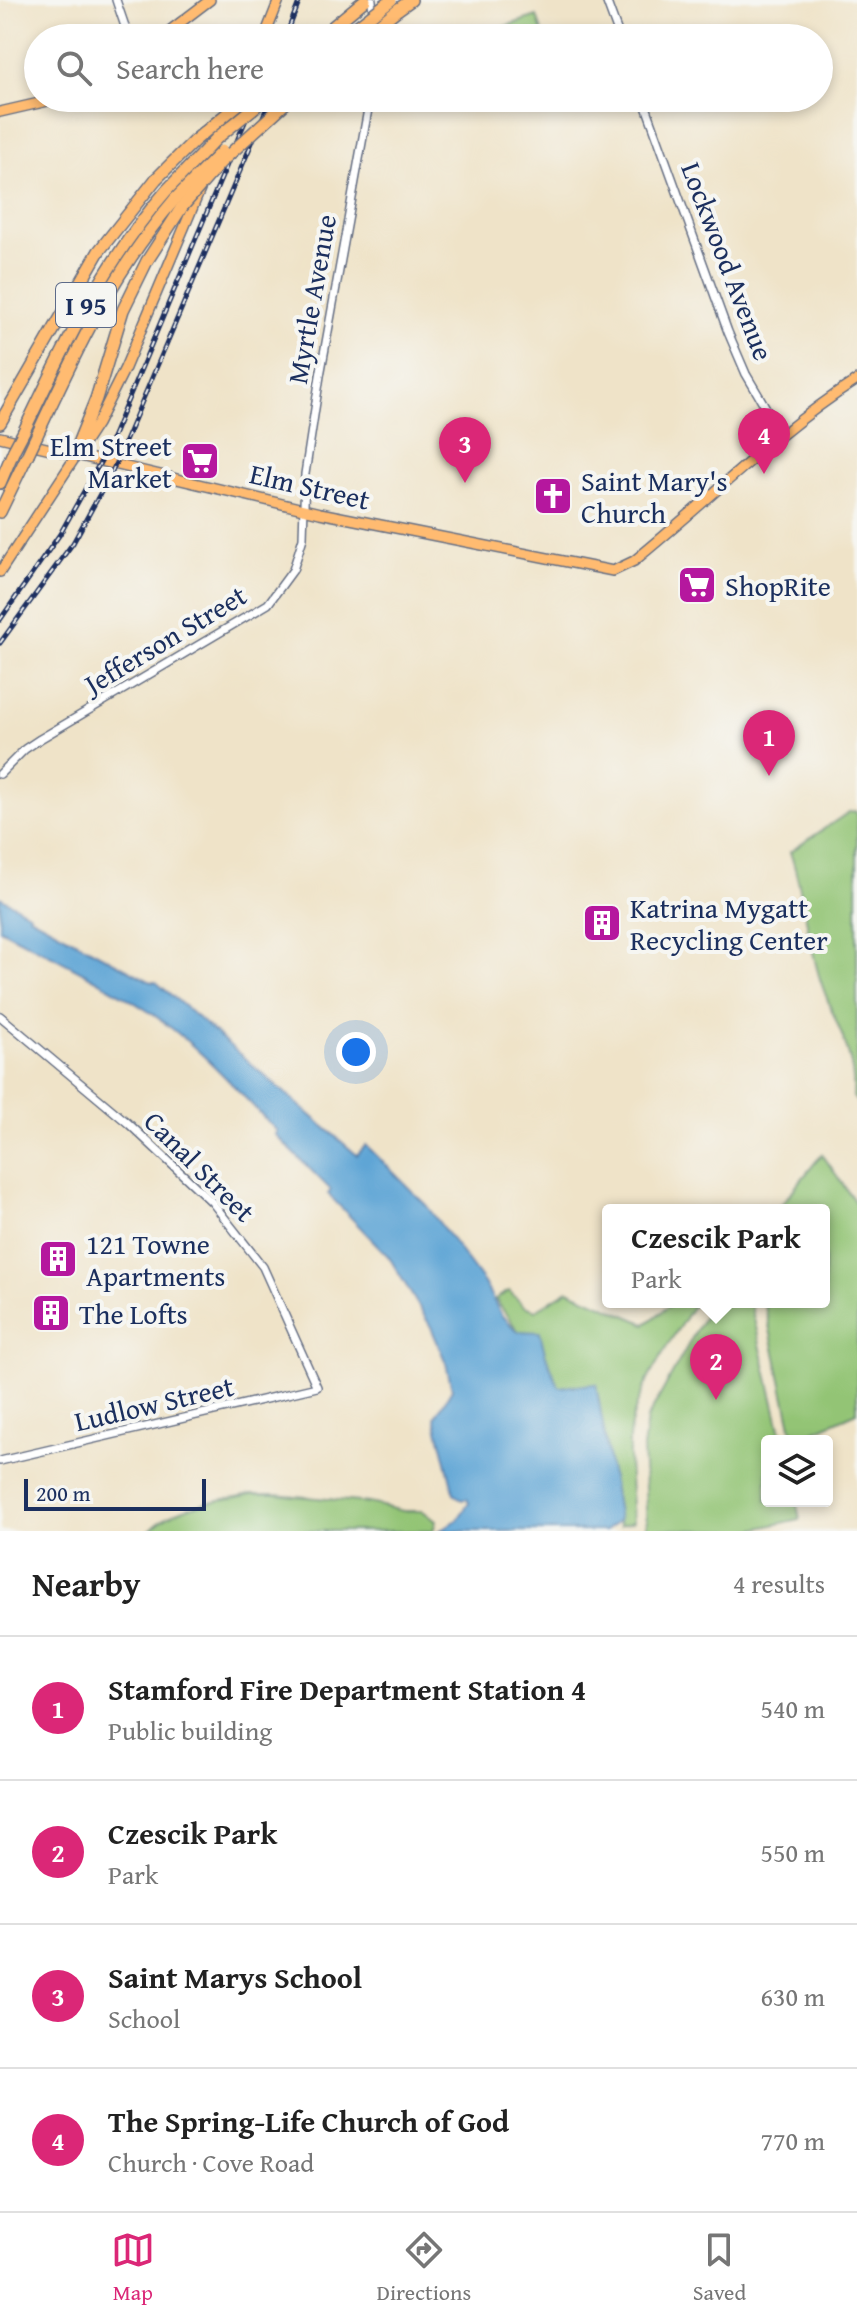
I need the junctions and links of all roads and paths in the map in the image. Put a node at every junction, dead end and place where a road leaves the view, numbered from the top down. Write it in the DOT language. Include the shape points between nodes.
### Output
graph roads {
  1 [pos="116,0"];
  2 [pos="210,0"];
  3 [pos="279,0"];
  4 [pos="365,0"];
  5 [pos="372,0"];
  6 [pos="411,0"];
  7 [pos="606,0"];
  8 [pos="394,5"];
  9 [pos="124,24"];
  10 [pos="178,24"];
  11 [pos="270,24"];
  12 [pos="336,24"];
  13 [pos="364,24"];
  14 [pos="374,24"];
  15 [pos="376,24"];
  16 [pos="615,24"];
  17 [pos="24,107"];
  18 [pos="1,112"];
  19 [pos="229,112"];
  20 [pos="233,112"];
  21 [pos="249,112"];
  22 [pos="273,112"];
  23 [pos="367,112"];
  24 [pos="648,112"];
  25 [pos="175,199"];
  26 [pos="857,380"];
  27 [pos="0,423"];
  28 [pos="782,435"];
  29 [pos="0,437"];
  30 [pos="14,450"];
  31 [pos="79,454"];
  32 [pos="0,471"];
  33 [pos="0,483"];
  34 [pos="304,509"];
  35 [pos="0,512"];
  36 [pos="0,572"];
  37 [pos="0,774"];
  38 [pos="0,1016"];
  39 [pos="317,1387"];
  40 [pos="0,1461"];
  1 -- 9 [label="street"];
  2 -- 10 [label="main road"];
  3 -- 11 [label="main road"];
  4 -- 12 [label="highway"];
  5 -- 14 [label="street"];
  6 -- 8 [label="highway"];
  7 -- 16 [label="street"];
  8 -- 13 [label="highway, bridge"];
  8 -- 15 [label="highway, bridge"];
  17 -- 18 [label="main road"];
  19 -- 27 [label="highway, bridge" via="156,179 119,223"];
  20 -- 31 [label="main road" via="120,378"];
  21 -- 25 [label="highway, I 95, bridge" via="217,138"];
  22 -- 25 [label="highway, bridge"];
  23 -- 34 [label="street, Myrtle Avenue" via="320,376"];
  24 -- 28 [label="street, Lockwood Avenue" via="737,354"];
  25 -- 30 [label="highway, I 95, bridge" via="127,238 91,294"];
  25 -- 31 [label="highway" via="126,301"];
  25 -- 35 [label="highway, I 95, bridge" via="109,288"];
  26 -- 28 [label="main road"];
  28 -- 34 [label="main road, Elm Street" via="634,561 613,571"];
  29 -- 31 [label="main road, Elm Street"];
  30 -- 32 [label="highway"];
  30 -- 33 [label="highway, I 95"];
  31 -- 34 [label="main road, Elm Street"];
  31 -- 36 [label="main road"];
  34 -- 37 [label="street, Jefferson Street" via="303,538 293,570 268,604 40,739"];
  38 -- 39 [label="street, Canal Street" via="212,1202 263,1267"];
  39 -- 40 [label="street, Ludlow Street"];
}
